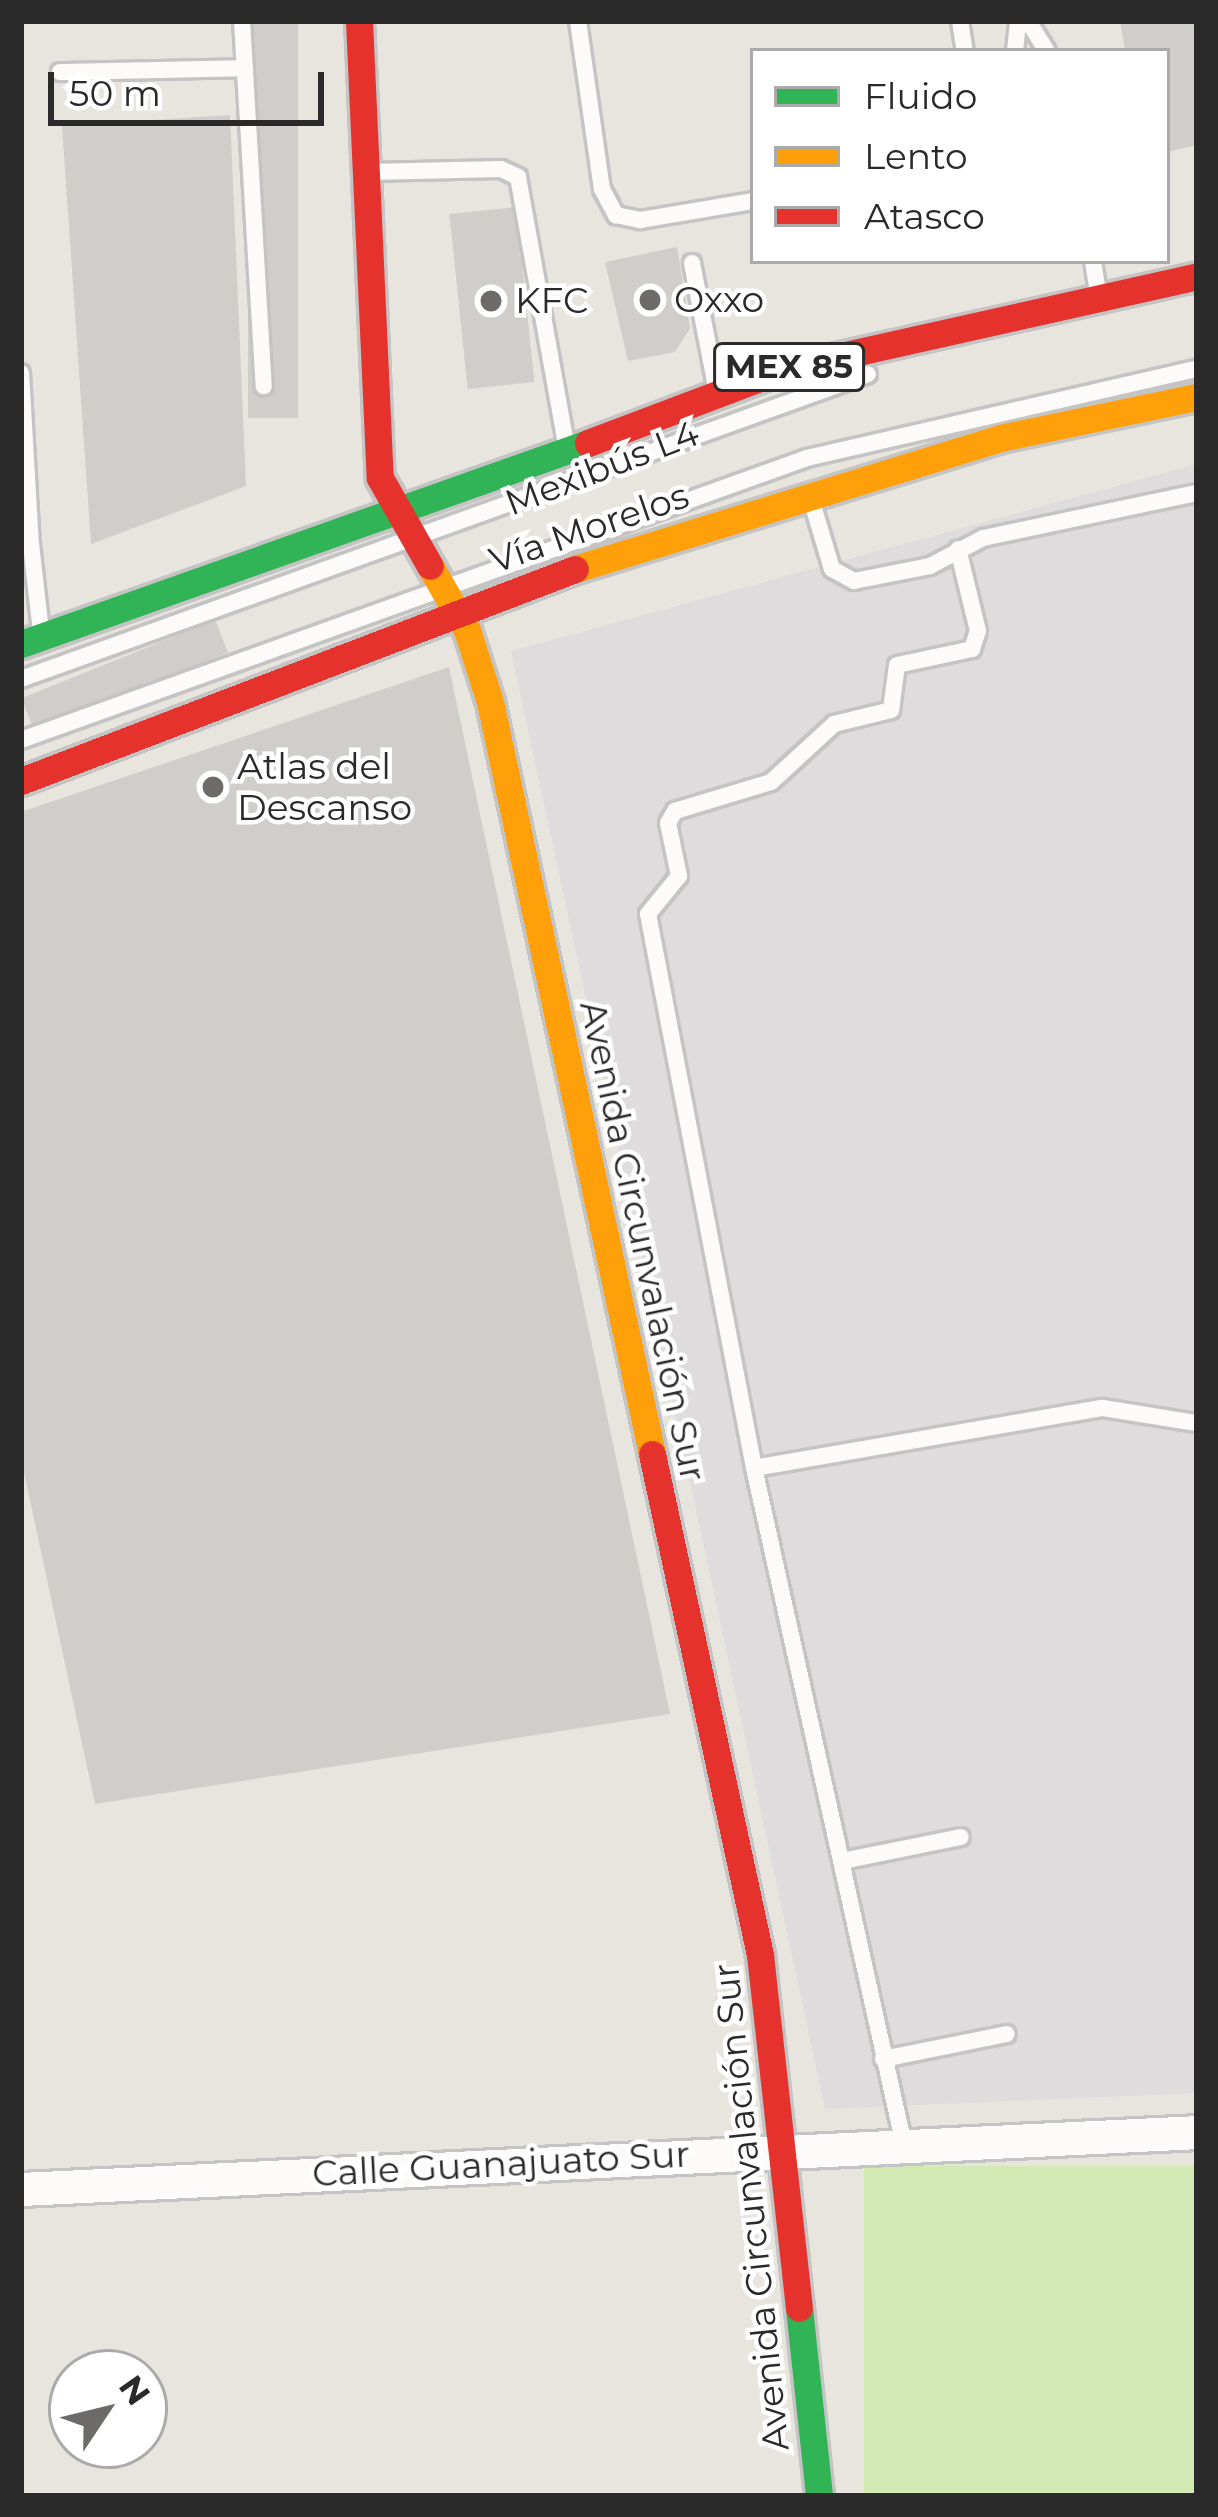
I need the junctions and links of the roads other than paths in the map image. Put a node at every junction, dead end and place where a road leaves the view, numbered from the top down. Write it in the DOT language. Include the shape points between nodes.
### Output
graph roads {
  1 [pos="242,21"];
  2 [pos="359,21"];
  3 [pos="578,21"];
  4 [pos="1023,21"];
  5 [pos="1045,48"];
  6 [pos="245,68"];
  7 [pos="60,72"];
  8 [pos="367,172"];
  9 [pos="750,202"];
  10 [pos="692,263"];
  11 [pos="1094,264"];
  12 [pos="1197,276"];
  13 [pos="1099,295"];
  14 [pos="1150,309"];
  15 [pos="1197,369"];
  16 [pos="21,374"];
  17 [pos="264,386"];
  18 [pos="717,393"];
  19 [pos="1197,397"];
  20 [pos="567,451"];
  21 [pos="809,492"];
  22 [pos="1197,493"];
  23 [pos="397,515"];
  24 [pos="413,542"];
  25 [pos="26,544"];
  26 [pos="958,549"];
  27 [pos="442,587"];
  28 [pos="459,613"];
  29 [pos="31,640"];
  30 [pos="21,679"];
  31 [pos="21,740"];
  32 [pos="21,781"];
  33 [pos="1197,1424"];
  34 [pos="754,1468"];
  35 [pos="962,1837"];
  36 [pos="842,1862"];
  37 [pos="1007,2035"];
  38 [pos="883,2059"];
  39 [pos="1197,2132"];
  40 [pos="904,2145"];
  41 [pos="787,2148"];
  42 [pos="21,2189"];
  43 [pos="819,2496"];
  1 -- 6 [label="lane"];
  2 -- 8 [label="street, Avenida Circunvalación Sur"];
  3 -- 9 [label="lane" via="602,189 616,215 640,220"];
  4 -- 5 [label="lane"];
  6 -- 7 [label="lane"];
  6 -- 17 [label="lane"];
  8 -- 20 [label="lane" via="501,169 518,177"];
  8 -- 23 [label="street, Avenida Circunvalación Sur" via="378,466"];
  10 -- 18 [label="lane"];
  11 -- 13 [label="lane"];
  12 -- 13 [label="street, MEX 85"];
  13 -- 18 [label="street, MEX 85" via="875,344"];
  14 -- 24 [label="lane, Mexibús L4" via="829,386"];
  15 -- 27 [label="lane, Mexibús L4" via="807,458"];
  16 -- 25 [label="lane"];
  18 -- 20 [label="street, MEX 85"];
  19 -- 21 [label="street, Vía Morelos" via="1000,438"];
  20 -- 23 [label="street, MEX 85"];
  21 -- 26 [label="lane" via="822,545 842,578 912,571"];
  21 -- 28 [label="street, Vía Morelos"];
  22 -- 26 [label="lane"];
  23 -- 24 [label="street, Avenida Circunvalación Sur"];
  23 -- 29 [label="street, MEX 85"];
  24 -- 27 [label="street, Avenida Circunvalación Sur"];
  24 -- 30 [label="lane, Mexibús L4" via="239,596"];
  25 -- 29 [label="lane"];
  26 -- 34 [label="lane" via="978,631 971,650 897,665 891,710 834,724 781,777 680,808 668,823 679,876 648,914"];
  27 -- 28 [label="street, Avenida Circunvalación Sur"];
  27 -- 31 [label="lane, Mexibús L4"];
  28 -- 32 [label="street, Vía Morelos"];
  28 -- 41 [label="street, Avenida Circunvalación Sur" via="490,702 747,1894"];
  33 -- 34 [label="lane" via="1103,1408"];
  34 -- 36 [label="lane"];
  35 -- 36 [label="lane"];
  36 -- 38 [label="lane"];
  37 -- 38 [label="lane"];
  38 -- 40 [label="lane"];
  39 -- 40 [label="street, Calle Guanajuato Sur"];
  40 -- 41 [label="street, Calle Guanajuato Sur"];
  41 -- 42 [label="street, Calle Guanajuato Sur"];
  41 -- 43 [label="street, Avenida Circunvalación Sur"];
}
